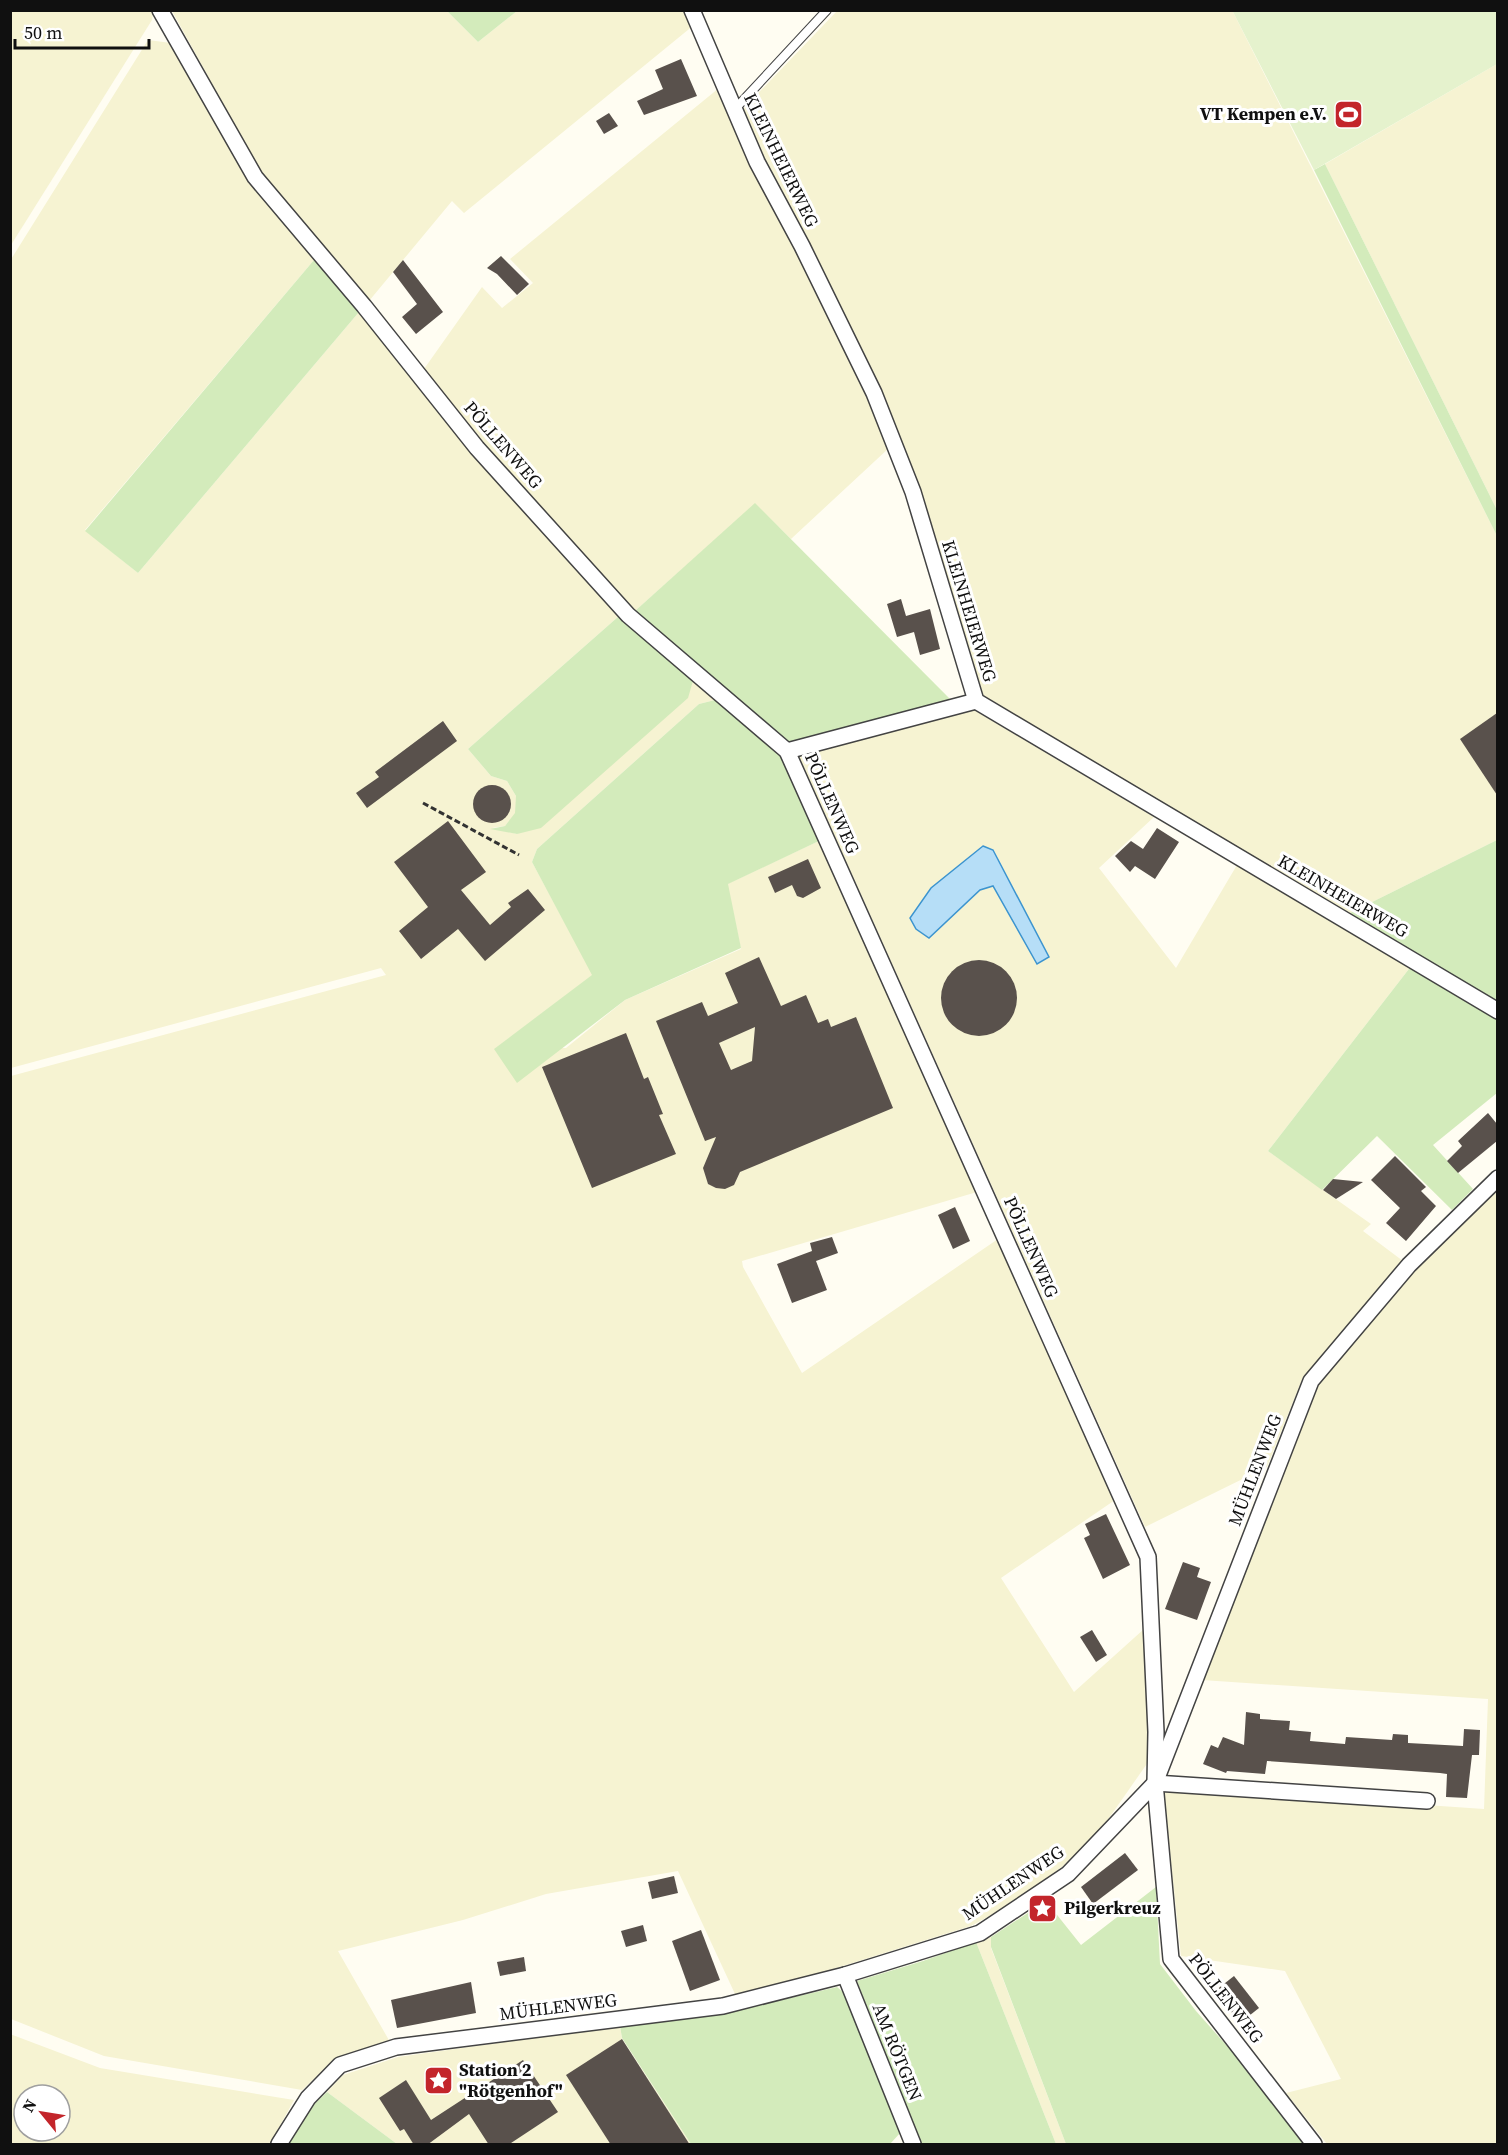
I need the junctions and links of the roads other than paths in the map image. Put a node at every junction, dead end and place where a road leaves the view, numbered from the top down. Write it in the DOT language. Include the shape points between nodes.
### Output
graph roads {
  1 [pos="160,10"];
  2 [pos="692,10"];
  3 [pos="826,10"];
  4 [pos="734,110"];
  5 [pos="976,701"];
  6 [pos="788,751"];
  7 [pos="1497,1011"];
  8 [pos="1497,1178"];
  9 [pos="1155,1782"];
  10 [pos="1427,1801"];
  11 [pos="845,1975"];
  12 [pos="279,2145"];
  13 [pos="913,2145"];
  14 [pos="1314,2145"];
  1 -- 6 [label="street, PÖLLENWEG" via="255,177 477,448 628,615"];
  2 -- 4 [label="street, KLEINHEIERWEG"];
  3 -- 4 [label="lane"];
  4 -- 5 [label="street, KLEINHEIERWEG" via="756,162 874,393 914,492"];
  5 -- 6 [label="street"];
  5 -- 7 [label="street, KLEINHEIERWEG"];
  6 -- 9 [label="street, PÖLLENWEG" via="1148,1557"];
  8 -- 9 [label="street, MÜHLENWEG" via="1409,1265 1311,1381"];
  9 -- 10 [label="street"];
  9 -- 11 [label="street, MÜHLENWEG" via="1068,1874 980,1933"];
  9 -- 14 [label="street, PÖLLENWEG" via="1171,1959"];
  11 -- 12 [label="street, MÜHLENWEG" via="723,2006 396,2047 340,2065 308,2098"];
  11 -- 13 [label="street, AM RÖTGEN"];
}
